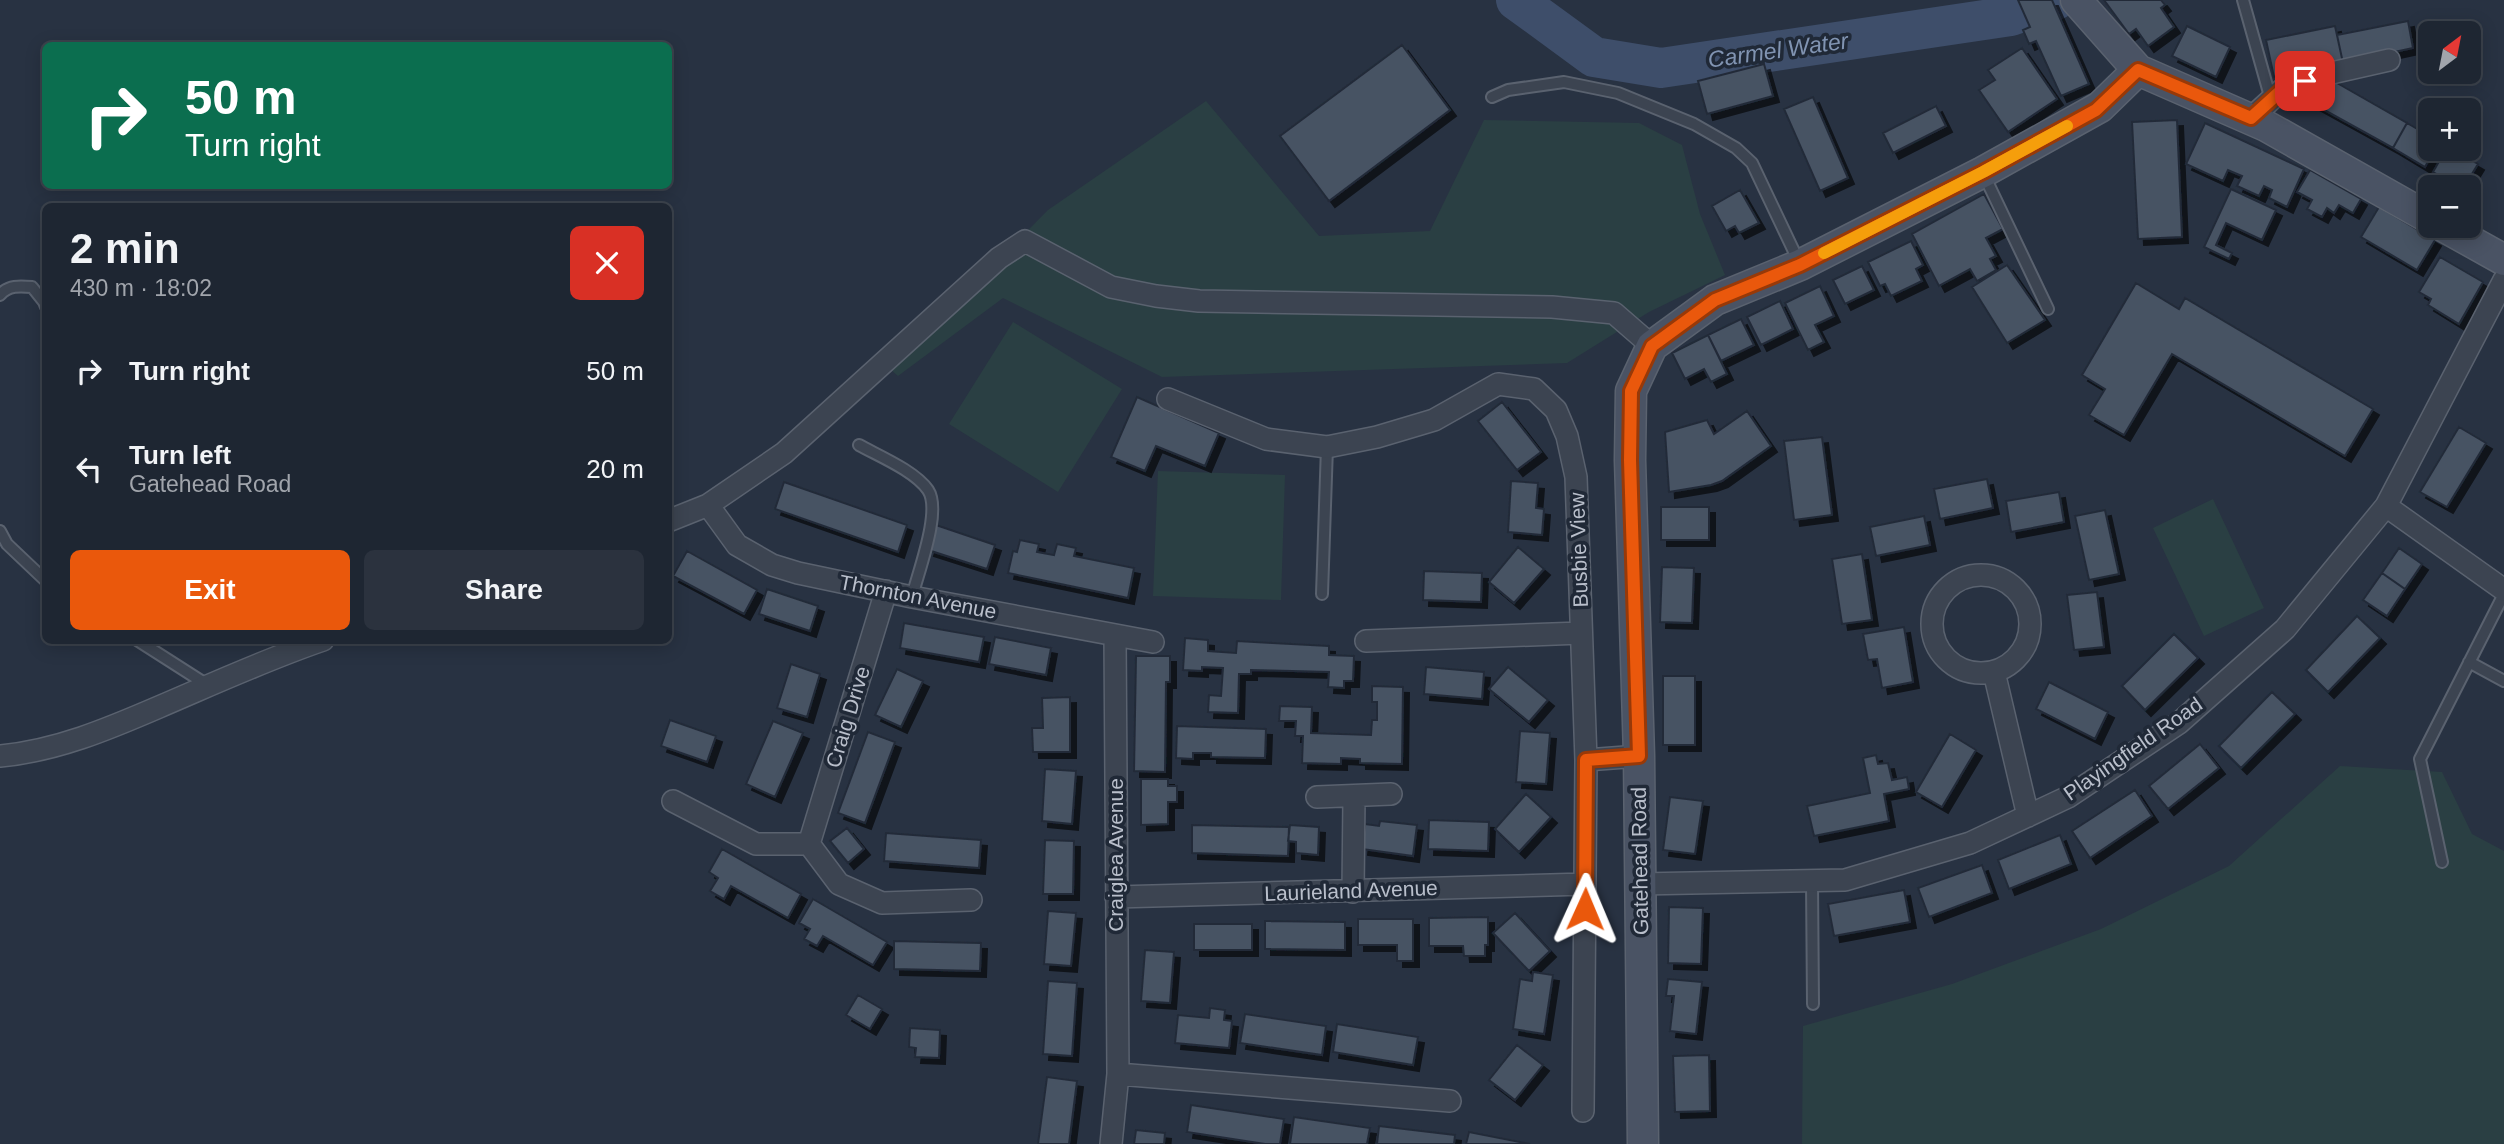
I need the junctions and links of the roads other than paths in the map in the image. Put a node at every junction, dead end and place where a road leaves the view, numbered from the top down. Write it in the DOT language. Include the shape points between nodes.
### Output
graph roads {
  1 [pos="2076,0"];
  2 [pos="2243,0"];
  3 [pos="2389,60"];
  4 [pos="2138,70"];
  5 [pos="1492,97"];
  6 [pos="2261,109"];
  7 [pos="1983,172"];
  8 [pos="2418,211"];
  9 [pos="2465,238"];
  10 [pos="2504,260"];
  11 [pos="1800,265"];
  12 [pos="2504,280"];
  13 [pos="0,295"];
  14 [pos="42,300"];
  15 [pos="2048,309"];
  16 [pos="1652,346"];
  17 [pos="1168,400"];
  18 [pos="859,445"];
  19 [pos="1326,447"];
  20 [pos="708,505"];
  21 [pos="2386,506"];
  22 [pos="672,519"];
  23 [pos="0,531"];
  24 [pos="42,577"];
  25 [pos="887,591"];
  26 [pos="2504,592"];
  27 [pos="1322,594"];
  28 [pos="912,597"];
  29 [pos="1581,633"];
  30 [pos="1115,636"];
  31 [pos="1366,641"];
  32 [pos="1153,642"];
  33 [pos="143,644"];
  34 [pos="312,644"];
  35 [pos="2469,662"];
  36 [pos="1994,672"];
  37 [pos="2504,681"];
  38 [pos="209,686"];
  39 [pos="0,756"];
  40 [pos="1639,756"];
  41 [pos="1586,760"];
  42 [pos="1391,794"];
  43 [pos="1317,797"];
  44 [pos="1354,797"];
  45 [pos="673,801"];
  46 [pos="2028,816"];
  47 [pos="809,844"];
  48 [pos="2442,862"];
  49 [pos="1812,882"];
  50 [pos="1586,884"];
  51 [pos="1640,884"];
  52 [pos="1353,892"];
  53 [pos="1116,897"];
  54 [pos="971,900"];
  55 [pos="1813,1004"];
  56 [pos="1118,1074"];
  57 [pos="1450,1101"];
  58 [pos="1583,1111"];
  59 [pos="1111,1144"];
  60 [pos="1643,1144"];
  1 -- 4 [label="main road"];
  2 -- 6 [label="lane"];
  3 -- 6 [label="street" via="2284,88"];
  4 -- 6 [label="main road"];
  4 -- 7 [label="main road, Gatehead Road" via="2100,107"];
  5 -- 11 [label="lane" via="1508,90 1564,82 1618,93 1694,124 1752,163"];
  6 -- 8 [label="main road"];
  7 -- 11 [label="main road, Gatehead Road"];
  7 -- 15 [label="lane"];
  9 -- 10 [label="main road"];
  11 -- 16 [label="main road, Gatehead Road" via="1715,300"];
  12 -- 21 [label="street, Playingfield Road"];
  13 -- 14 [label="lane" via="17,286 32,287"];
  16 -- 20 [label="street" via="1614,313 1552,307 1199,301 1156,296 1111,287 1025,241 999,258 784,453"];
  16 -- 40 [label="main road, Gatehead Road" via="1631,391"];
  17 -- 19 [label="street, Busbie View" via="1266,439"];
  18 -- 28 [label="lane" via="919,481 931,496 933,513"];
  19 -- 27 [label="lane"];
  19 -- 29 [label="street, Busbie View" via="1434,420 1498,384 1534,388 1556,410 1576,477"];
  20 -- 22 [label="street"];
  20 -- 25 [label="street, Thornton Avenue" via="737,545 772,565"];
  21 -- 26 [label="street"];
  21 -- 46 [label="street, Playingfield Road" via="2285,629 2179,723 2068,797"];
  23 -- 24 [label="lane" via="7,544"];
  25 -- 28 [label="street, Thornton Avenue"];
  25 -- 47 [label="street, Craig Drive"];
  26 -- 35 [label="lane"];
  28 -- 30 [label="street, Thornton Avenue"];
  29 -- 31 [label="street"];
  29 -- 41 [label="street, Busbie View"];
  30 -- 32 [label="street, Thornton Avenue"];
  30 -- 53 [label="street, Craiglea Avenue"];
  33 -- 38 [label="lane"];
  34 -- 38 [label="street"];
  35 -- 37 [label="lane"];
  35 -- 48 [label="lane" via="2420,759"];
  36 -- 36 [label="street" via="1976,674 1950,664 1939,651 1931,628 1940,595 1962,577 1985,574 2002,579 2016,589 2030,614 2026,646 2016,660"];
  36 -- 46 [label="street"];
  38 -- 39 [label="street" via="94,734"];
  40 -- 41 [label="street"];
  40 -- 51 [label="main road, Gatehead Road"];
  41 -- 50 [label="street, Busbie View"];
  42 -- 44 [label="street"];
  43 -- 44 [label="street"];
  44 -- 52 [label="street"];
  45 -- 47 [label="street" via="756,845"];
  46 -- 49 [label="street, Playingfield Road" via="1970,843 1844,880"];
  47 -- 54 [label="street" via="839,884 882,903"];
  49 -- 51 [label="street, Playingfield Road"];
  49 -- 55 [label="lane"];
  50 -- 52 [label="street, Laurieland Avenue"];
  50 -- 58 [label="street, Busbie View"];
  51 -- 60 [label="main road, Gatehead Road"];
  52 -- 53 [label="street, Laurieland Avenue"];
  53 -- 56 [label="street, Craiglea Avenue"];
  56 -- 57 [label="street"];
  56 -- 59 [label="street, Craiglea Avenue"];
}
